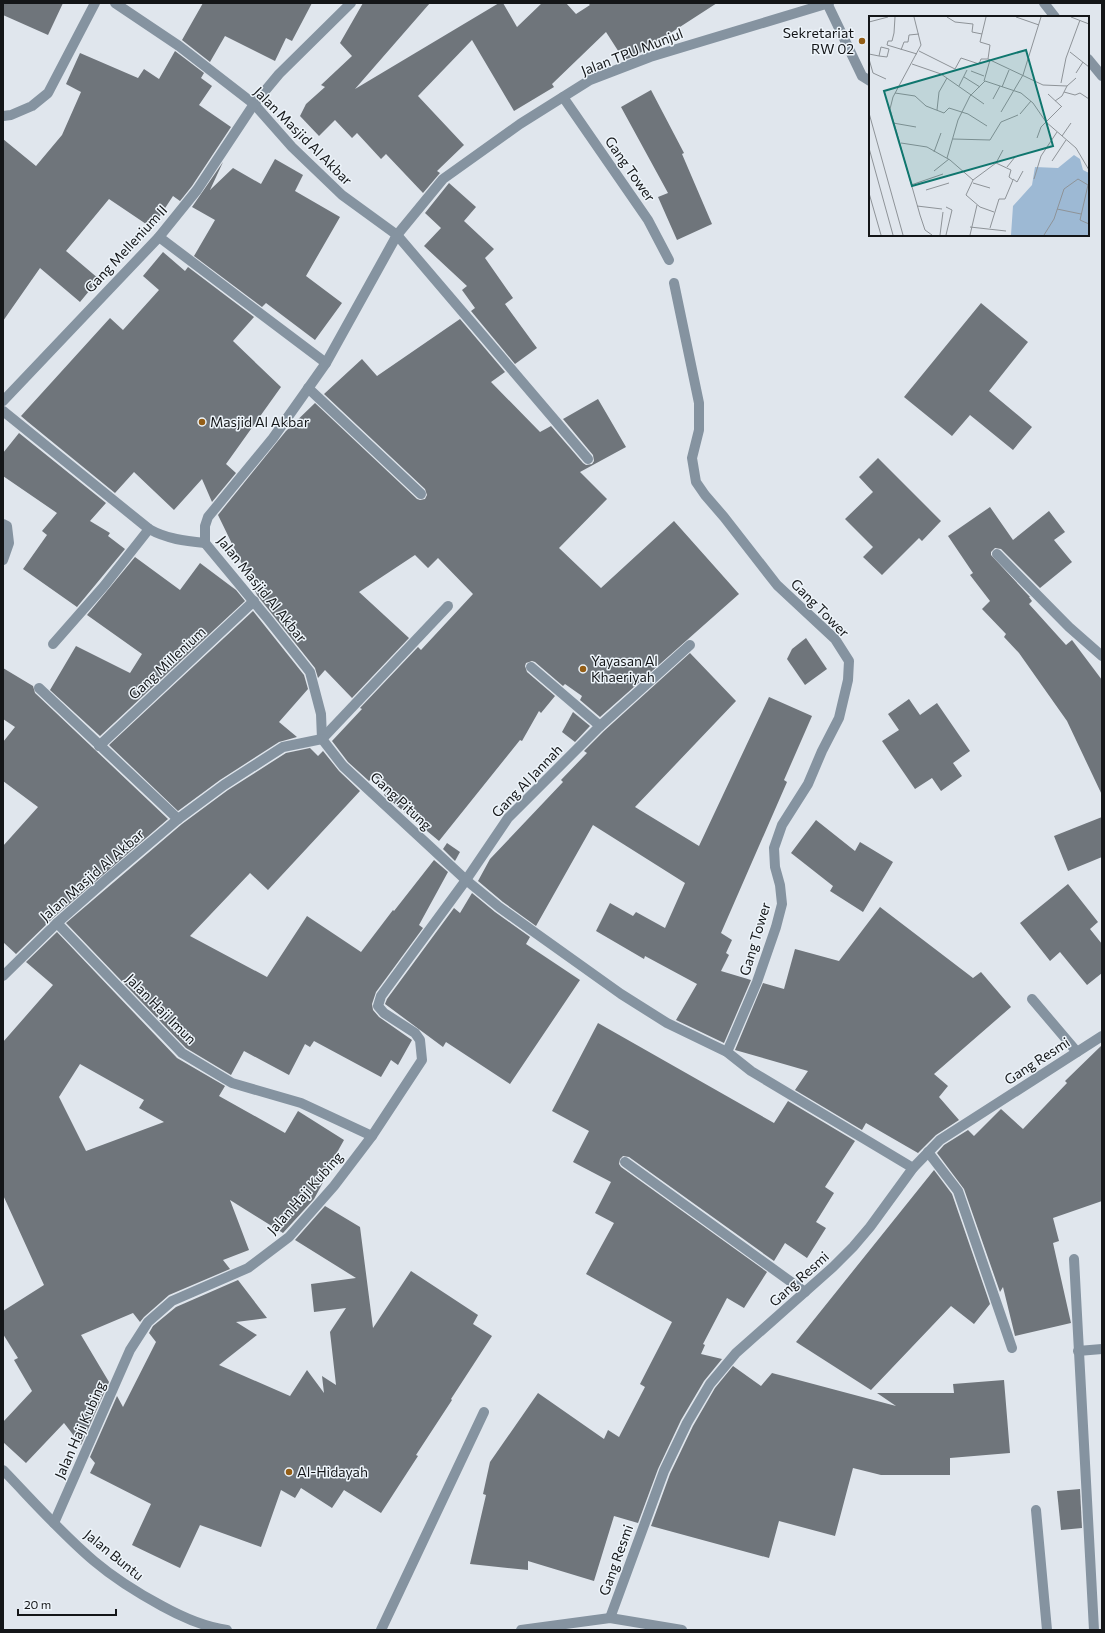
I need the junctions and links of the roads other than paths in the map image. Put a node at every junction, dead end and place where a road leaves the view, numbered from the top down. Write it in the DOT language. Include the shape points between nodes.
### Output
graph roads {
  1 [pos="95,3"];
  2 [pos="115,3"];
  3 [pos="351,3"];
  4 [pos="828,3"];
  5 [pos="1044,3"];
  6 [pos="1054,16"];
  7 [pos="1089,60"];
  8 [pos="1102,76"];
  9 [pos="869,81"];
  10 [pos="563,97"];
  11 [pos="254,104"];
  12 [pos="3,116"];
  13 [pos="397,235"];
  14 [pos="159,237"];
  15 [pos="669,260"];
  16 [pos="674,283"];
  17 [pos="326,363"];
  18 [pos="308,388"];
  19 [pos="3,401"];
  20 [pos="3,411"];
  21 [pos="588,459"];
  22 [pos="421,494"];
  23 [pos="3,524"];
  24 [pos="149,529"];
  25 [pos="205,543"];
  26 [pos="997,554"];
  27 [pos="3,560"];
  28 [pos="254,601"];
  29 [pos="448,606"];
  30 [pos="53,644"];
  31 [pos="690,645"];
  32 [pos="1102,656"];
  33 [pos="531,667"];
  34 [pos="39,688"];
  35 [pos="600,726"];
  36 [pos="322,739"];
  37 [pos="99,746"];
  38 [pos="178,819"];
  39 [pos="466,880"];
  40 [pos="58,923"];
  41 [pos="3,976"];
  42 [pos="1032,999"];
  43 [pos="1102,1036"];
  44 [pos="728,1052"];
  45 [pos="1077,1052"];
  46 [pos="372,1136"];
  47 [pos="928,1152"];
  48 [pos="625,1162"];
  49 [pos="913,1168"];
  50 [pos="1074,1259"];
  51 [pos="805,1292"];
  52 [pos="1012,1348"];
  53 [pos="1102,1349"];
  54 [pos="1078,1351"];
  55 [pos="484,1412"];
  56 [pos="3,1470"];
  57 [pos="1036,1510"];
  58 [pos="54,1523"];
  59 [pos="610,1618"];
  60 [pos="227,1630"];
  61 [pos="380,1630"];
  62 [pos="522,1630"];
  63 [pos="682,1630"];
  64 [pos="1048,1630"];
  65 [pos="1094,1630"];
  1 -- 12 [label="street" via="48,93 32,106"];
  2 -- 11 [label="street, Jalan Masjid Al Akbar" via="179,46"];
  3 -- 11 [label="street, Gang Mellenium II" via="279,74"];
  4 -- 9 [label="street" via="862,76"];
  4 -- 10 [label="street, Jalan TPU Munjul" via="650,58 590,80"];
  5 -- 6 [label="street"];
  7 -- 8 [label="street"];
  10 -- 13 [label="street, Jalan TPU Munjul" via="443,179"];
  10 -- 15 [label="street, Gang Tower" via="648,220"];
  11 -- 13 [label="street, Jalan Masjid Al Akbar" via="292,147 342,195"];
  11 -- 14 [label="street, Gang Mellenium II" via="197,190"];
  13 -- 17 [label="street, Jalan Masjid Al Akbar"];
  13 -- 21 [label="street"];
  14 -- 17 [label="street"];
  14 -- 19 [label="street, Gang Mellenium II"];
  16 -- 44 [label="street, Gang Tower" via="699,403 699,430 692,458 696,482 777,585 835,639 848,661 848,680 839,718 808,784 782,825 774,848 782,904 757,982"];
  17 -- 18 [label="street, Jalan Masjid Al Akbar"];
  18 -- 22 [label="street"];
  18 -- 25 [label="street, Jalan Masjid Al Akbar" via="273,438 208,517"];
  20 -- 24 [label="street"];
  23 -- 27 [label="street" via="7,526 8,543"];
  24 -- 25 [label="street" via="172,539"];
  24 -- 30 [label="street"];
  25 -- 28 [label="street, Jalan Masjid Al Akbar"];
  26 -- 32 [label="street" via="1069,627"];
  28 -- 36 [label="street, Jalan Masjid Al Akbar" via="310,672 321,714"];
  28 -- 37 [label="street, Gang Millenium"];
  29 -- 36 [label="street"];
  31 -- 35 [label="street, Gang Al Jannah"];
  33 -- 35 [label="street"];
  34 -- 37 [label="street"];
  35 -- 39 [label="street, Gang Al Jannah" via="508,818"];
  36 -- 38 [label="street, Jalan Masjid Al Akbar" via="284,747 224,785"];
  36 -- 39 [label="street, Gang Pitung" via="343,766"];
  37 -- 38 [label="street"];
  38 -- 40 [label="street, Jalan Masjid Al Akbar"];
  39 -- 44 [label="street, Gang Pitung" via="530,930 621,994 667,1023"];
  39 -- 46 [label="street, Jalan Haji Kubing" via="381,996 378,1006 415,1033 420,1040 422,1060"];
  40 -- 41 [label="street, Jalan Masjid Al Akbar"];
  40 -- 46 [label="street, Jalan Haji Imun" via="182,1053 232,1083 301,1103"];
  42 -- 45 [label="street"];
  43 -- 45 [label="street, Gang Resmi"];
  44 -- 49 [label="street, Gang Pitung" via="751,1071"];
  45 -- 47 [label="street, Gang Resmi" via="940,1140"];
  46 -- 58 [label="street, Jalan Haji Kubing" via="334,1186 288,1238 248,1268 172,1301 148,1322 130,1350"];
  47 -- 49 [label="street, Gang Resmi"];
  47 -- 52 [label="street" via="958,1191"];
  48 -- 51 [label="street"];
  49 -- 51 [label="street, Gang Resmi" via="870,1227 834,1267"];
  50 -- 54 [label="street"];
  51 -- 59 [label="street, Gang Resmi" via="736,1354 710,1384 687,1423 664,1471"];
  53 -- 54 [label="street"];
  54 -- 65 [label="street"];
  55 -- 61 [label="street"];
  56 -- 58 [label="street, Jalan Buntu"];
  57 -- 64 [label="street"];
  58 -- 60 [label="street, Jalan Buntu" via="94,1561 138,1593 182,1616"];
  59 -- 62 [label="street"];
  59 -- 63 [label="street"];
}
